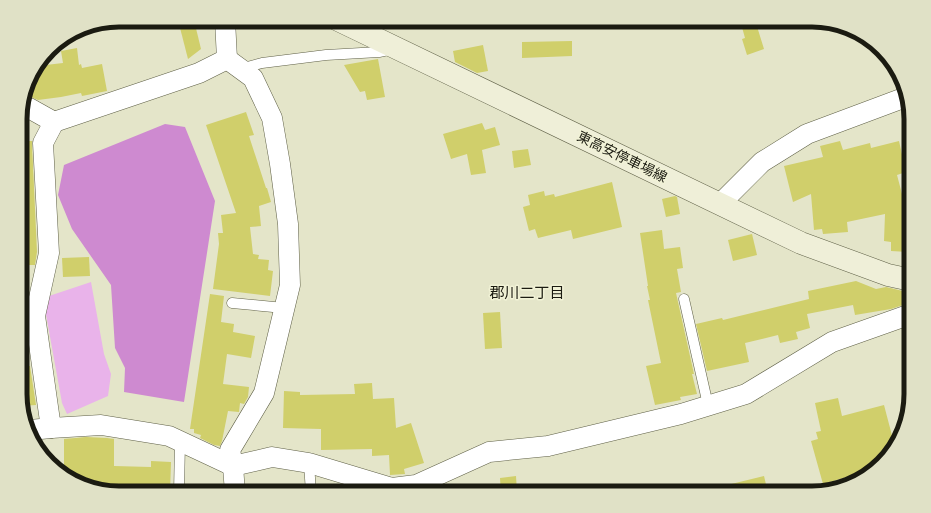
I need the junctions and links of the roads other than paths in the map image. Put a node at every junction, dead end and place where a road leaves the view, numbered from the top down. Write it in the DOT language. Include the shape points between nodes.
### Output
graph roads {
  1 [pos="226,27"];
  2 [pos="352,27"];
  3 [pos="398,49"];
  4 [pos="234,64"];
  5 [pos="902,99"];
  6 [pos="28,108"];
  7 [pos="54,122"];
  8 [pos="720,204"];
  9 [pos="904,278"];
  10 [pos="684,299"];
  11 [pos="232,303"];
  12 [pos="284,308"];
  13 [pos="904,316"];
  14 [pos="708,405"];
  15 [pos="51,428"];
  16 [pos="34,430"];
  17 [pos="180,441"];
  18 [pos="310,463"];
  19 [pos="233,466"];
  20 [pos="179,486"];
  21 [pos="234,486"];
  22 [pos="311,486"];
  23 [pos="378,486"];
  24 [pos="409,486"];
  1 -- 4 [label="street"];
  2 -- 3 [label="main road, 東高安停車場線"];
  3 -- 4 [label="lane"];
  3 -- 8 [label="main road, 東高安停車場線"];
  4 -- 7 [label="street" via="199,73"];
  4 -- 12 [label="street" via="253,78 272,118 288,224 290,285"];
  5 -- 8 [label="street" via="807,134 762,162"];
  6 -- 7 [label="street"];
  7 -- 15 [label="street" via="43,143 49,253 35,316"];
  8 -- 9 [label="main road, 東高安停車場線" via="801,243"];
  10 -- 14 [label="lane"];
  11 -- 12 [label="lane"];
  12 -- 19 [label="street" via="264,393 230,450"];
  13 -- 14 [label="street" via="832,342 746,394"];
  14 -- 24 [label="street" via="681,414 548,446 489,452"];
  15 -- 16 [label="street"];
  15 -- 17 [label="street" via="101,425 170,436"];
  17 -- 19 [label="street"];
  17 -- 20 [label="lane"];
  18 -- 19 [label="street" via="272,457"];
  18 -- 22 [label="lane"];
  18 -- 23 [label="street"];
  19 -- 21 [label="street"];
}
